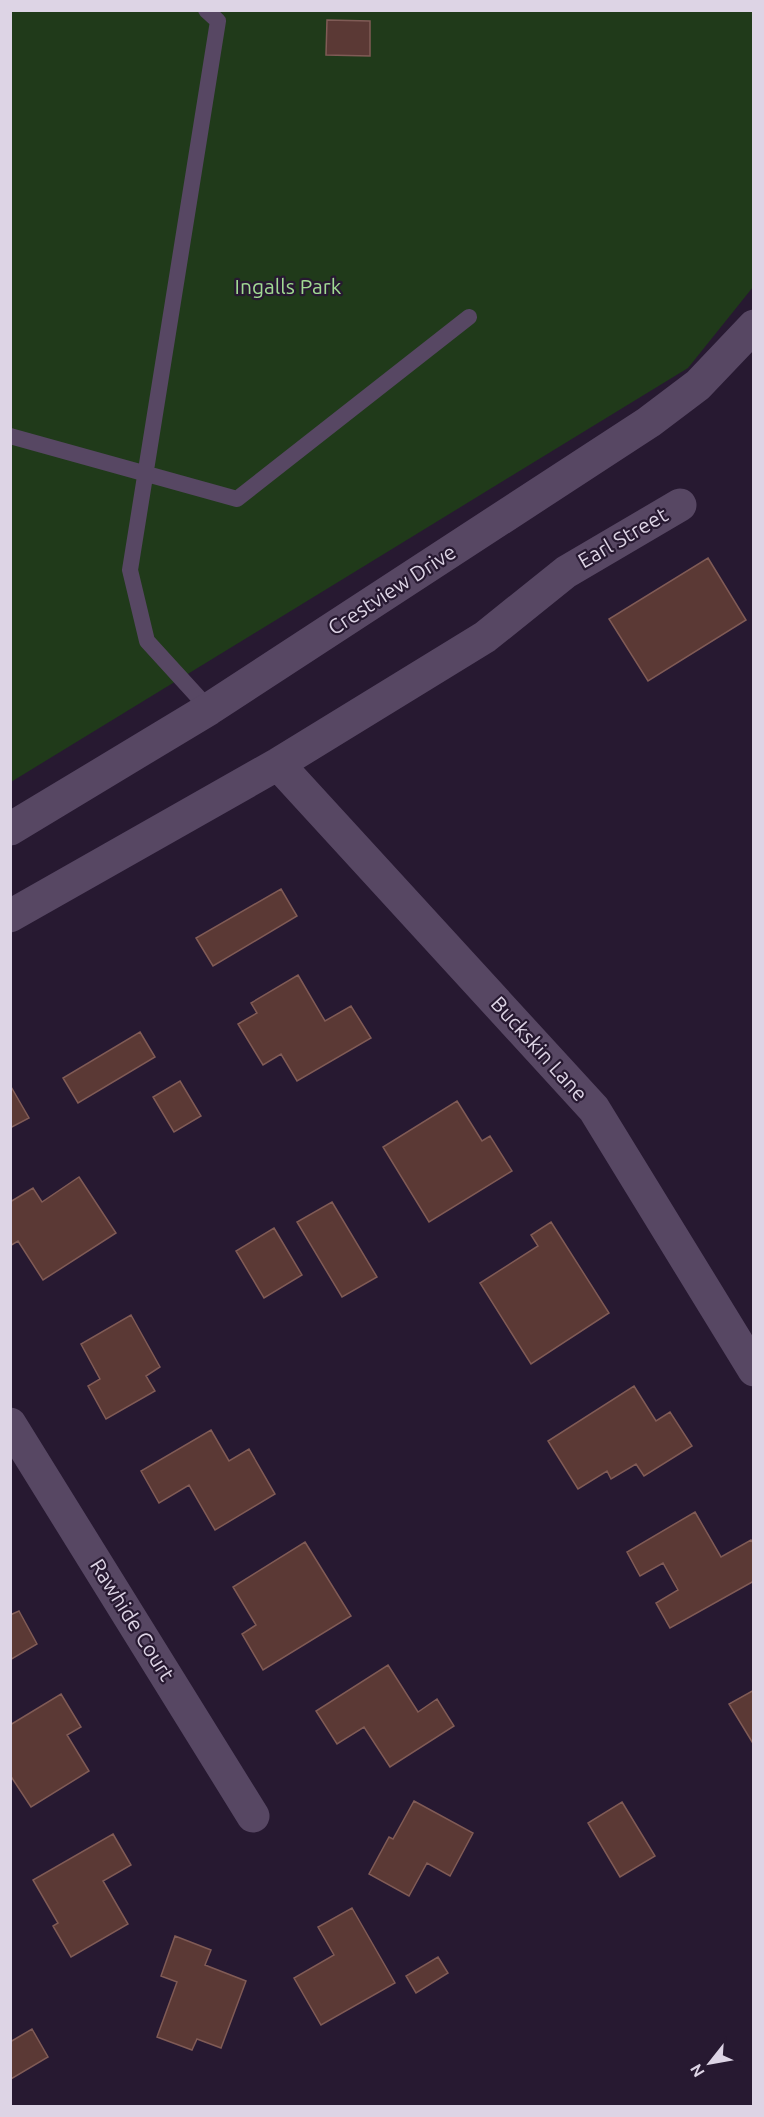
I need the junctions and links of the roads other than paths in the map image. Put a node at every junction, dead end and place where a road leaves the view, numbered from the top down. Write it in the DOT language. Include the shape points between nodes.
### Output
graph roads {
  1 [pos="207,10"];
  2 [pos="469,317"];
  3 [pos="753,326"];
  4 [pos="10,436"];
  5 [pos="145,474"];
  6 [pos="680,505"];
  7 [pos="209,709"];
  8 [pos="278,764"];
  9 [pos="10,829"];
  10 [pos="10,916"];
  11 [pos="753,1370"];
  12 [pos="10,1424"];
  13 [pos="253,1816"];
  1 -- 5 [label="lane" via="218,21"];
  2 -- 5 [label="lane" via="237,499"];
  3 -- 7 [label="street, Crestview Drive" via="698,385 650,422"];
  4 -- 5 [label="lane"];
  5 -- 7 [label="lane" via="130,570 147,641"];
  6 -- 8 [label="street, Earl Street" via="566,572 486,637"];
  7 -- 9 [label="street, Crestview Drive"];
  8 -- 10 [label="street"];
  8 -- 11 [label="street, Buckskin Lane" via="594,1110"];
  12 -- 13 [label="street, Rawhide Court"];
}
